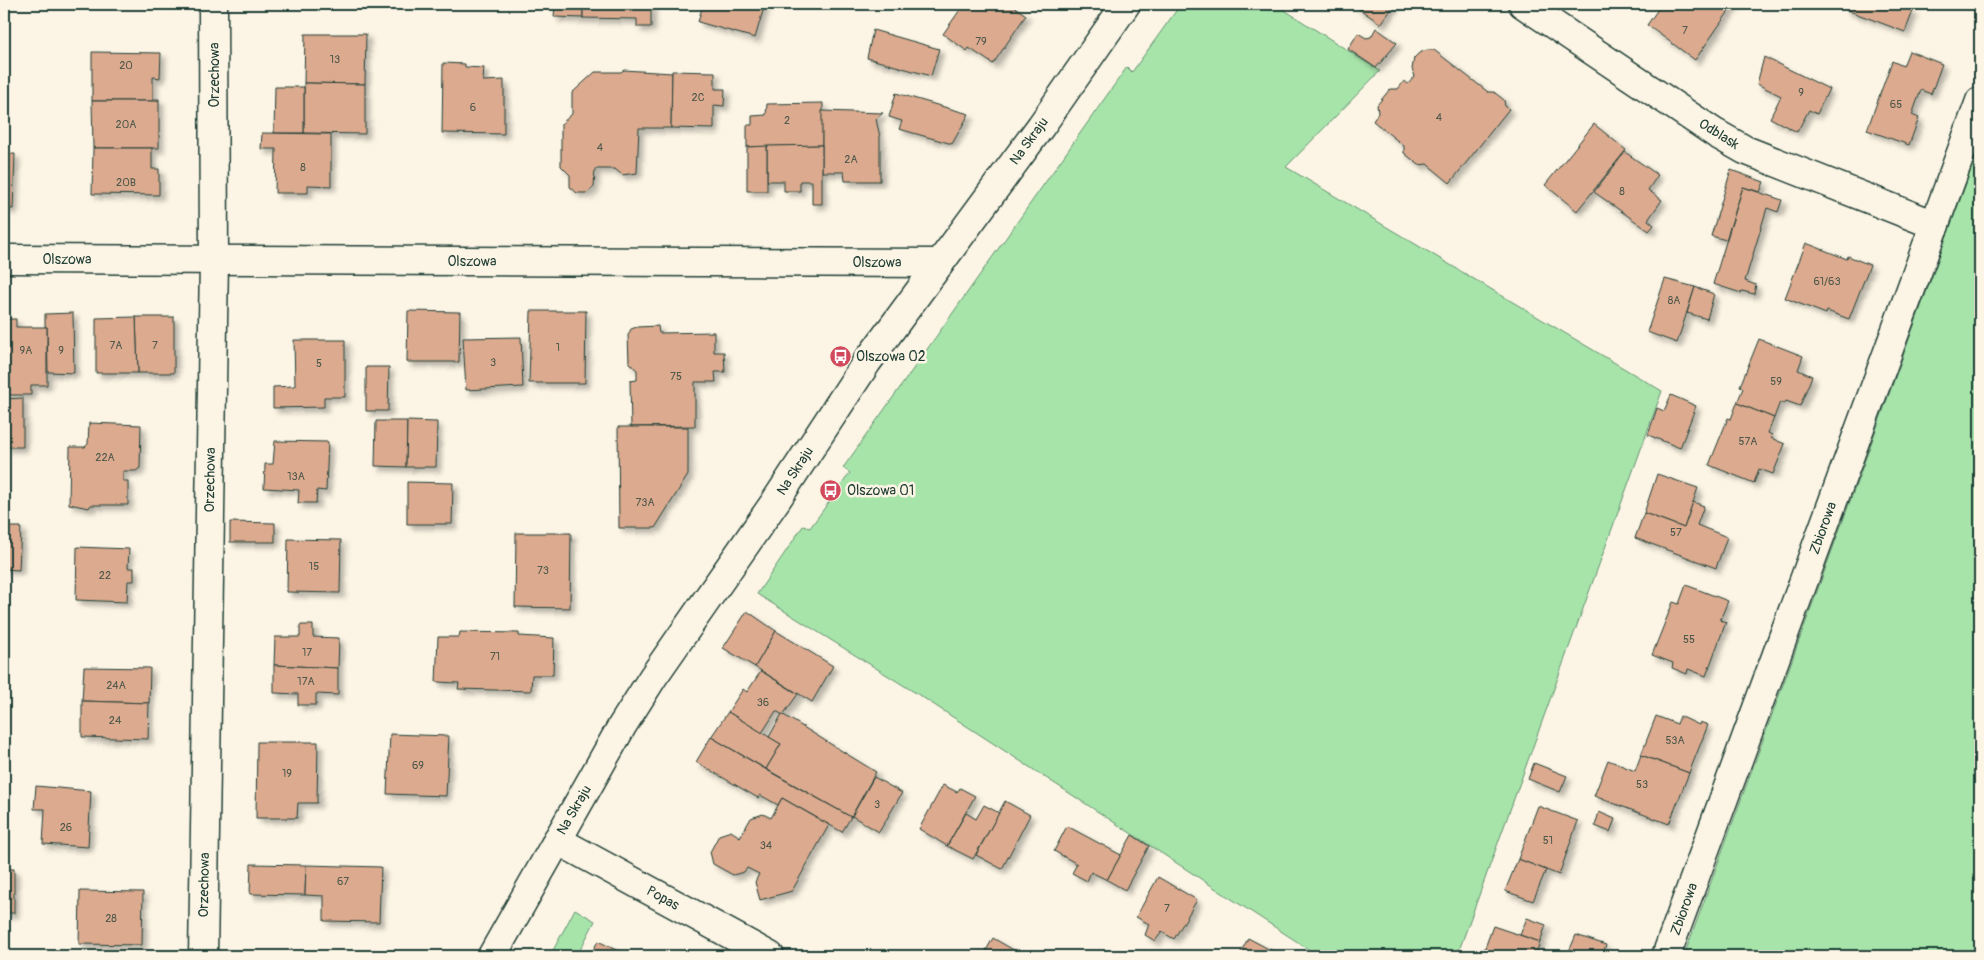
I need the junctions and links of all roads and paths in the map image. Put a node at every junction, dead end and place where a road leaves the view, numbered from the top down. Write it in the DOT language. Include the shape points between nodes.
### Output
graph roads {
  1 [pos="213,4"];
  2 [pos="1126,4"];
  3 [pos="1523,4"];
  4 [pos="1980,101"];
  5 [pos="1935,225"];
  6 [pos="4,259"];
  7 [pos="214,260"];
  8 [pos="940,262"];
  9 [pos="557,840"];
  10 [pos="203,956"];
  11 [pos="492,956"];
  12 [pos="770,956"];
  13 [pos="1666,956"];
  1 -- 7 [label="street, Orzechowa"];
  2 -- 8 [label="street, Na Skraju"];
  3 -- 5 [label="street, Odblask" via="1745,150"];
  4 -- 5 [label="street, Zbiorowa"];
  5 -- 13 [label="street, Zbiorowa"];
  6 -- 7 [label="street, Olszowa"];
  7 -- 8 [label="street, Olszowa"];
  7 -- 10 [label="street, Orzechowa"];
  8 -- 9 [label="street, Na Skraju" via="867,362 776,502 648,686"];
  9 -- 11 [label="street, Na Skraju"];
  9 -- 12 [label="street, Popas"];
}
